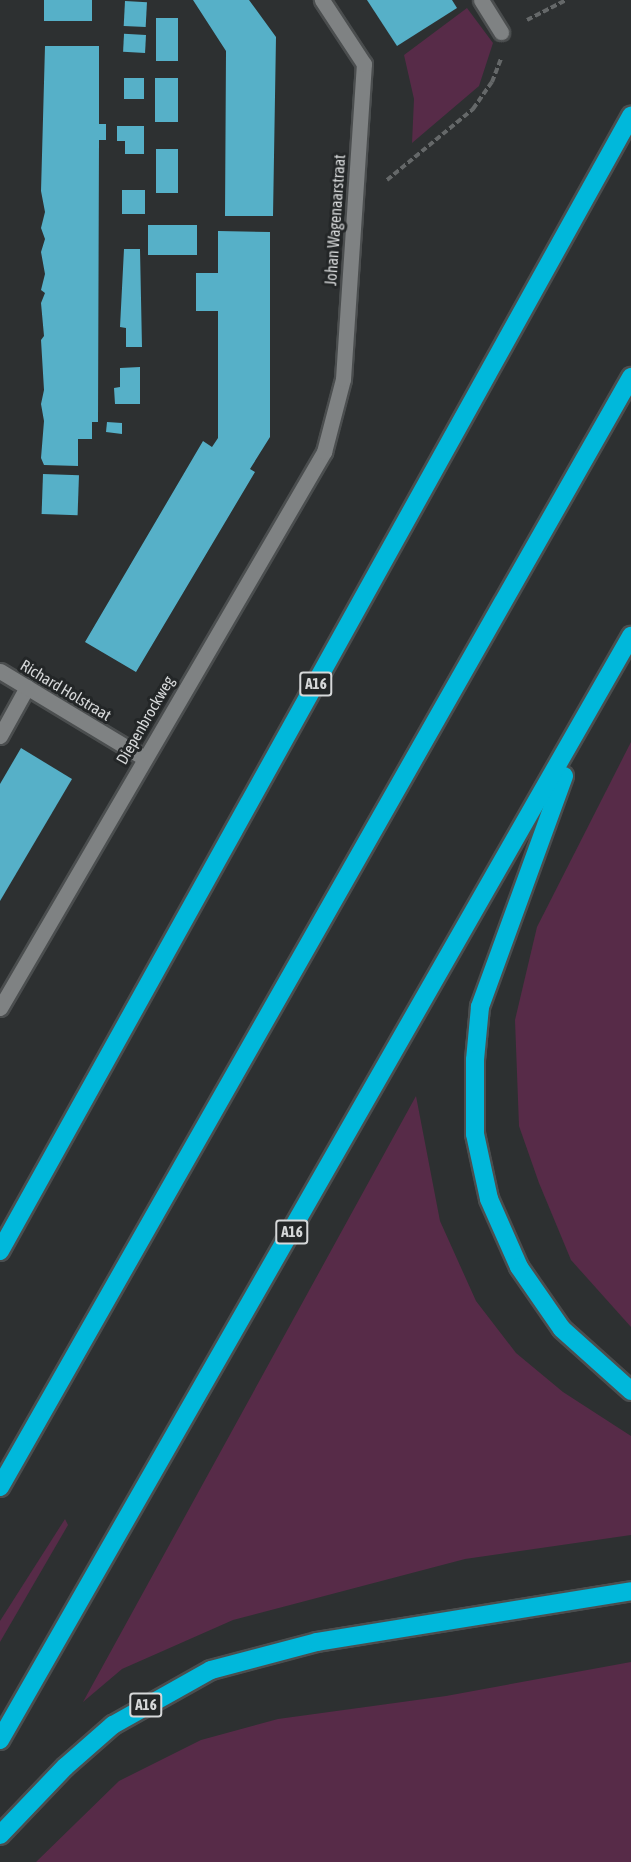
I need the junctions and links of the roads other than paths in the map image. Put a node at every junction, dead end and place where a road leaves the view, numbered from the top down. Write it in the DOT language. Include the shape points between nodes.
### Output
graph roads {
  1 [pos="322,0"];
  2 [pos="481,0"];
  3 [pos="501,32"];
  4 [pos="631,116"];
  5 [pos="631,377"];
  6 [pos="324,452"];
  7 [pos="631,636"];
  8 [pos="0,671"];
  9 [pos="27,687"];
  10 [pos="584,724"];
  11 [pos="0,735"];
  12 [pos="144,758"];
  13 [pos="0,1008"];
  14 [pos="0,1251"];
  15 [pos="631,1391"];
  16 [pos="0,1487"];
  17 [pos="631,1592"];
  18 [pos="0,1740"];
  19 [pos="0,1835"];
  1 -- 6 [label="street, Johan Wagenaarstraat" via="364,64 342,379"];
  2 -- 3 [label="street"];
  4 -- 14 [label="highway, A16"];
  5 -- 16 [label="highway"];
  6 -- 12 [label="street, Diepenbrockweg"];
  7 -- 10 [label="highway, A16"];
  8 -- 9 [label="street, Richard Holstraat"];
  9 -- 11 [label="street"];
  9 -- 12 [label="street, Richard Holstraat"];
  10 -- 15 [label="highway, A16" via="480,1007 475,1134 489,1199 519,1267 562,1329"];
  10 -- 18 [label="highway, A16"];
  12 -- 13 [label="street, Diepenbrockweg"];
  17 -- 19 [label="highway, A16" via="317,1642 211,1670 113,1725 65,1767"];
}
